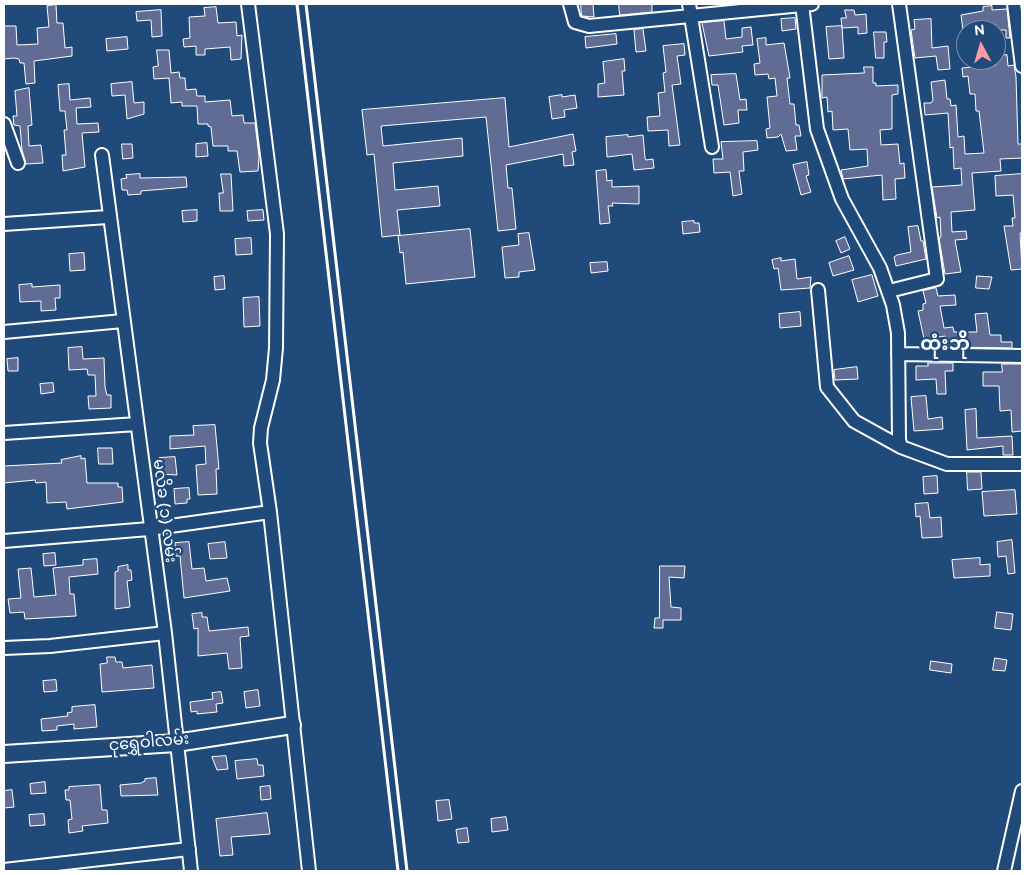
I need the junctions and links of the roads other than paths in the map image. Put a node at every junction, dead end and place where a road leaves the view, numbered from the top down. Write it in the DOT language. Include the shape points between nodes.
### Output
graph roads {
  1 [pos="248,4"];
  2 [pos="570,4"];
  3 [pos="802,4"];
  4 [pos="812,4"];
  5 [pos="899,4"];
  6 [pos="1014,4"];
  7 [pos="689,10"];
  8 [pos="1022,66"];
  9 [pos="4,124"];
  10 [pos="712,147"];
  11 [pos="102,155"];
  12 [pos="18,163"];
  13 [pos="108,217"];
  14 [pos="4,224"];
  15 [pos="818,290"];
  16 [pos="889,292"];
  17 [pos="122,321"];
  18 [pos="4,332"];
  19 [pos="898,354"];
  20 [pos="1022,356"];
  21 [pos="137,424"];
  22 [pos="4,433"];
  23 [pos="901,447"];
  24 [pos="1022,464"];
  25 [pos="270,512"];
  26 [pos="150,529"];
  27 [pos="4,541"];
  28 [pos="165,633"];
  29 [pos="4,648"];
  30 [pos="292,725"];
  31 [pos="176,743"];
  32 [pos="4,754"];
  33 [pos="1022,791"];
  34 [pos="189,849"];
  35 [pos="4,870"];
  36 [pos="191,871"];
  37 [pos="309,871"];
  38 [pos="1004,871"];
  1 -- 25 [label="street" via="277,234 275,356 260,443"];
  2 -- 7 [label="street" via="579,25"];
  3 -- 4 [label="street"];
  3 -- 7 [label="street"];
  3 -- 16 [label="street" via="817,129 842,199 880,268"];
  5 -- 16 [label="street" via="937,279"];
  6 -- 8 [label="street"];
  7 -- 10 [label="street"];
  9 -- 12 [label="street"];
  11 -- 13 [label="street, မလိခ (၁) လမ်း"];
  13 -- 14 [label="street"];
  13 -- 17 [label="street, မလိခ (၁) လမ်း"];
  15 -- 23 [label="street" via="827,387 854,421"];
  16 -- 19 [label="street" via="898,334"];
  17 -- 18 [label="street"];
  17 -- 21 [label="street, မလိခ (၁) လမ်း"];
  19 -- 20 [label="street"];
  19 -- 23 [label="street"];
  21 -- 22 [label="street"];
  21 -- 26 [label="street, မလိခ (၁) လမ်း"];
  23 -- 24 [label="street" via="947,464"];
  25 -- 26 [label="street"];
  25 -- 30 [label="street"];
  26 -- 27 [label="street"];
  26 -- 28 [label="street, မလိခ (၁) လမ်း"];
  28 -- 29 [label="street"];
  28 -- 31 [label="street, မလိခ (၁) လမ်း"];
  30 -- 31 [label="street, ငုရွှေဝါလမ်း"];
  30 -- 37 [label="street"];
  31 -- 32 [label="street, ငုရွှေဝါလမ်း"];
  31 -- 34 [label="street, မလိခ (၁) လမ်း"];
  33 -- 38 [label="street"];
  34 -- 35 [label="street"];
  34 -- 36 [label="street, မလိခ (၁) လမ်း"];
}
